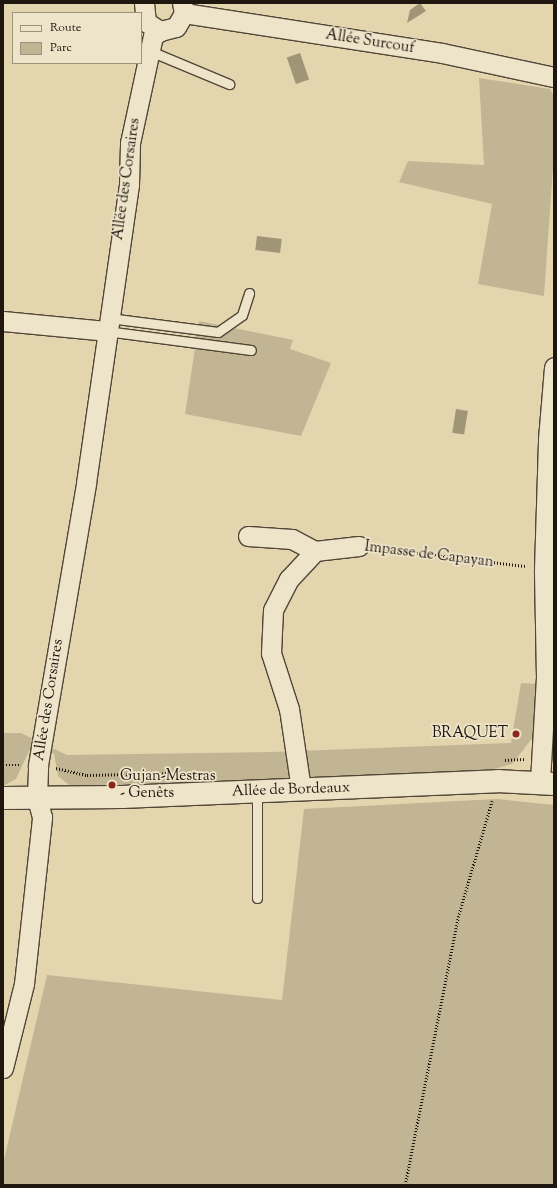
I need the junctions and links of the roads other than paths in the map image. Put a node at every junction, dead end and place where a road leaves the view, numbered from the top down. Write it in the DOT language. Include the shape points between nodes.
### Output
graph roads {
  1 [pos="144,3"];
  2 [pos="183,8"];
  3 [pos="160,30"];
  4 [pos="150,51"];
  5 [pos="554,77"];
  6 [pos="229,84"];
  7 [pos="249,293"];
  8 [pos="3,321"];
  9 [pos="107,324"];
  10 [pos="251,350"];
  11 [pos="554,367"];
  12 [pos="248,536"];
  13 [pos="359,546"];
  14 [pos="315,551"];
  15 [pos="547,783"];
  16 [pos="301,789"];
  17 [pos="257,791"];
  18 [pos="3,798"];
  19 [pos="37,798"];
  20 [pos="257,898"];
  21 [pos="3,1068"];
  1 -- 3 [label="street" via="146,22"];
  2 -- 3 [label="street" via="176,27"];
  2 -- 5 [label="street, Allée Surcouf" via="442,53"];
  3 -- 4 [label="street, Allée des Corsaires" via="153,36"];
  4 -- 6 [label="lane"];
  4 -- 9 [label="street, Allée des Corsaires" via="131,138 129,185"];
  7 -- 9 [label="lane" via="242,315 218,332"];
  8 -- 9 [label="street"];
  9 -- 10 [label="lane"];
  9 -- 19 [label="street, Allée des Corsaires" via="86,483 38,765"];
  11 -- 15 [label="street" via="544,569"];
  12 -- 14 [label="street" via="292,539"];
  13 -- 14 [label="street, Impasse de Capayan"];
  14 -- 16 [label="street" via="288,579 273,610 271,653 289,710"];
  15 -- 16 [label="main road, Allée de Bordeaux" via="498,781"];
  16 -- 17 [label="main road, Allée de Bordeaux"];
  17 -- 19 [label="main road, Allée de Bordeaux"];
  17 -- 20 [label="lane"];
  18 -- 19 [label="main road, Allée de Bordeaux"];
  19 -- 21 [label="street, Allée des Corsaires" via="42,817 24,984"];
}
